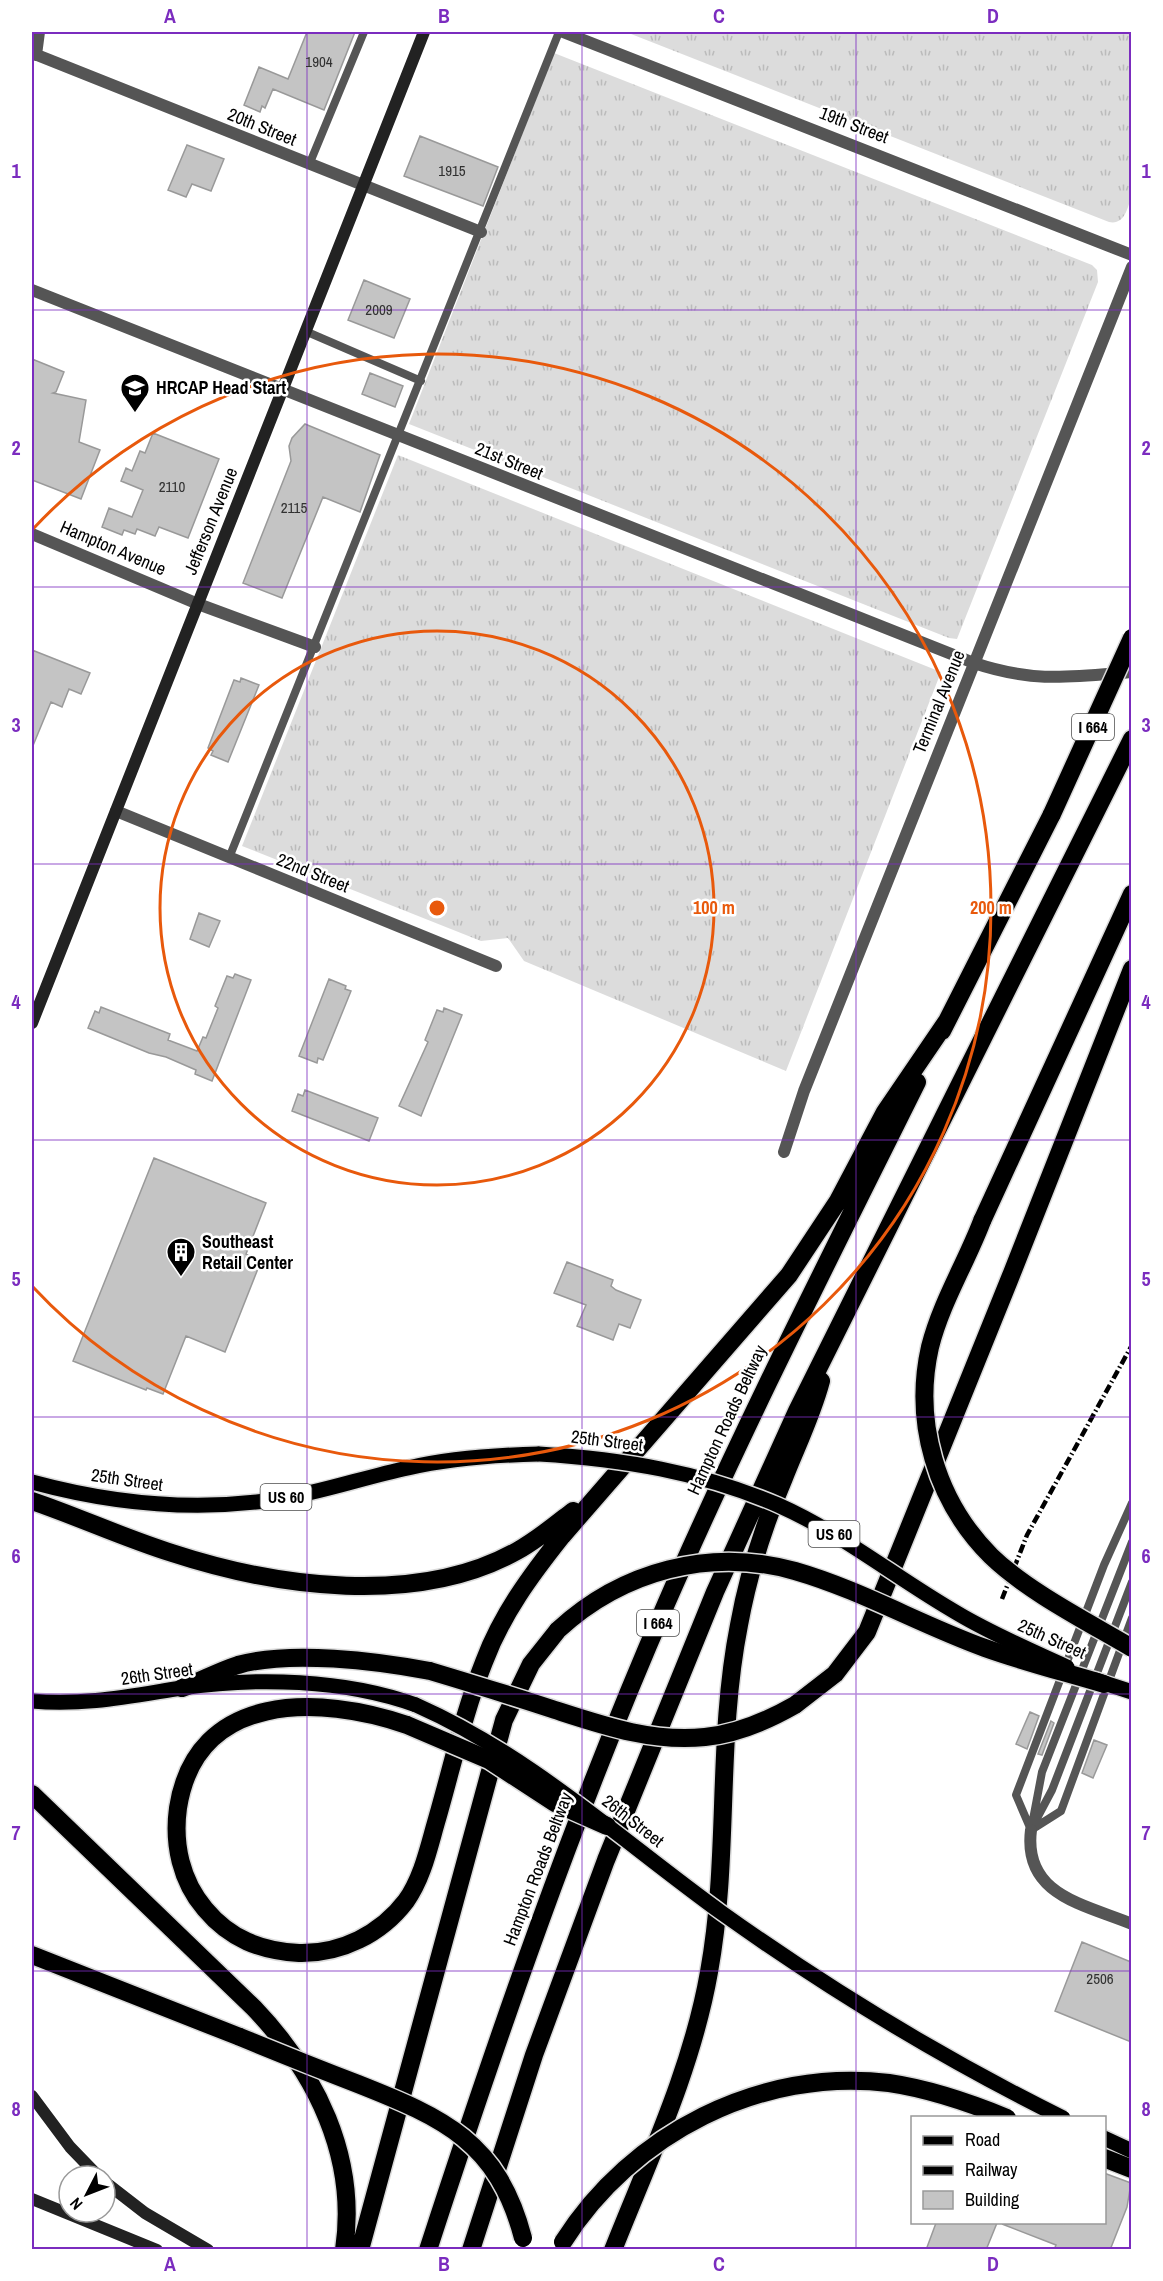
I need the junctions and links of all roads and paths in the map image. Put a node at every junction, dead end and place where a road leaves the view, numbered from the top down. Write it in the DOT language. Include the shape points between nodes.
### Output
graph roads {
  1 [pos="39,32"];
  2 [pos="364,32"];
  3 [pos="424,32"];
  4 [pos="561,32"];
  5 [pos="34,54"];
  6 [pos="309,165"];
  7 [pos="363,186"];
  8 [pos="481,232"];
  9 [pos="1131,255"];
  10 [pos="1131,267"];
  11 [pos="32,290"];
  12 [pos="305,331"];
  13 [pos="421,381"];
  14 [pos="282,391"];
  15 [pos="399,436"];
  16 [pos="32,534"];
  17 [pos="198,604"];
  18 [pos="1131,638"];
  19 [pos="315,647"];
  20 [pos="974,663"];
  21 [pos="1131,672"];
  22 [pos="1131,740"];
  23 [pos="116,811"];
  24 [pos="229,858"];
  25 [pos="1131,894"];
  26 [pos="496,966"];
  27 [pos="1131,969"];
  28 [pos="947,1021"];
  29 [pos="32,1023"];
  30 [pos="784,1152"];
  31 [pos="834,1337"];
  32 [pos="32,1482"];
  33 [pos="603,1488"];
  34 [pos="32,1501"];
  35 [pos="1131,1503"];
  36 [pos="1131,1542"];
  37 [pos="1131,1582"];
  38 [pos="1131,1617"];
  39 [pos="1131,1648"];
  40 [pos="1104,1684"];
  41 [pos="182,1688"];
  42 [pos="1131,1692"];
  43 [pos="32,1701"];
  44 [pos="32,1794"];
  45 [pos="607,1826"];
  46 [pos="1031,1830"];
  47 [pos="1131,1924"];
  48 [pos="32,1955"];
  49 [pos="32,2096"];
  50 [pos="1002,2116"];
  51 [pos="1059,2116"];
  52 [pos="1106,2139"];
  53 [pos="1131,2151"];
  54 [pos="1106,2159"];
  55 [pos="86,2164"];
  56 [pos="1131,2169"];
  57 [pos="117,2191"];
  58 [pos="32,2199"];
  59 [pos="523,2244"];
  60 [pos="561,2246"];
  61 [pos="157,2250"];
  62 [pos="208,2250"];
  63 [pos="344,2250"];
  64 [pos="360,2250"];
  65 [pos="428,2250"];
  66 [pos="471,2250"];
  67 [pos="613,2250"];
  1 -- 5 [label="street"];
  2 -- 6 [label="lane"];
  3 -- 7 [label="main road, Jefferson Avenue"];
  4 -- 8 [label="lane"];
  4 -- 9 [label="street, 19th Street"];
  5 -- 6 [label="street, 20th Street"];
  6 -- 7 [label="street, 20th Street"];
  7 -- 8 [label="street, 20th Street"];
  7 -- 12 [label="main road, Jefferson Avenue"];
  8 -- 13 [label="lane"];
  10 -- 20 [label="street, Terminal Avenue"];
  11 -- 14 [label="street, 21st Street"];
  12 -- 13 [label="lane"];
  12 -- 14 [label="main road, Jefferson Avenue"];
  13 -- 15 [label="lane"];
  14 -- 15 [label="street, 21st Street"];
  14 -- 17 [label="main road, Jefferson Avenue"];
  15 -- 19 [label="lane"];
  15 -- 20 [label="street, 21st Street"];
  16 -- 17 [label="street, Hampton Avenue"];
  17 -- 19 [label="street, Hampton Avenue"];
  17 -- 23 [label="main road, Jefferson Avenue"];
  18 -- 28 [label="highway, Hampton Roads Beltway / I 664, bridge" via="1052,814"];
  19 -- 24 [label="lane"];
  20 -- 21 [label="street, 21st Street" via="1027,677"];
  20 -- 30 [label="street, Terminal Avenue" via="804,1091"];
  22 -- 31 [label="highway, I 664"];
  23 -- 24 [label="street, 22nd Street"];
  23 -- 29 [label="main road, Jefferson Avenue"];
  24 -- 26 [label="street, 22nd Street"];
  25 -- 39 [label="highway, bridge" via="940,1314 930,1347 924,1406 933,1460 954,1508 991,1555 1028,1584"];
  27 -- 41 [label="highway, bridge" via="867,1632 835,1674 795,1705 735,1732 706,1737 661,1737 591,1721 430,1671 373,1662 294,1659 239,1665"];
  28 -- 33 [label="highway" via="885,1112 838,1201 789,1275"];
  28 -- 65 [label="highway, Hampton Roads Beltway / I 664" via="763,1391 640,1665 524,1966"];
  31 -- 66 [label="highway, I 664" via="715,1592 628,1803 534,2055"];
  31 -- 67 [label="highway" via="811,1417 766,1523 739,1623 724,1730 716,1921 696,2027 673,2099"];
  32 -- 40 [label="main road, 25th Street / US 60, bridge" via="109,1499 176,1506 279,1499 440,1462 539,1454 614,1460 676,1471 778,1505 837,1535 991,1633"];
  33 -- 34 [label="highway" via="534,1541 498,1560 448,1576 368,1585 248,1575 169,1552"];
  33 -- 45 [label="highway, bridge" via="533,1572 500,1626 470,1704 425,1861 406,1900 365,1937 330,1951 312,1953 274,1951 232,1935 214,1920 189,1885 180,1863 176,1821 180,1798 204,1750 237,1721 263,1710 293,1706 344,1709 407,1725 489,1760 555,1803"];
  35 -- 46 [label="lane" via="1016,1795"];
  36 -- 46 [label="lane" via="1042,1772"];
  37 -- 46 [label="lane" via="1052,1790"];
  38 -- 46 [label="lane" via="1061,1811"];
  40 -- 42 [label="main road, 25th Street / US 60, bridge"];
  40 -- 64 [label="highway, bridge" via="986,1649 817,1578 752,1563 709,1562 646,1575 602,1596 558,1630 531,1664 504,1720"];
  41 -- 43 [label="main road, 26th Street" via="96,1702"];
  41 -- 45 [label="main road, 26th Street, bridge" via="298,1683 366,1691 416,1705 520,1761"];
  44 -- 63 [label="highway" via="254,2008 302,2066 337,2143 347,2214"];
  45 -- 51 [label="main road, 26th Street, bridge" via="733,1920 862,2006"];
  46 -- 47 [label="street" via="1030,1858 1046,1885 1058,1894"];
  48 -- 59 [label="highway, bridge" via="417,2108 450,2127 469,2141 499,2177 518,2217"];
  49 -- 55 [label="main road"];
  50 -- 60 [label="highway, bridge" via="947,2096 890,2083 837,2081 754,2096 676,2130 635,2159 592,2201"];
  52 -- 53 [label="main road"];
  54 -- 56 [label="highway"];
  57 -- 62 [label="main road" via="145,2213"];
  58 -- 61 [label="main road"];
}
